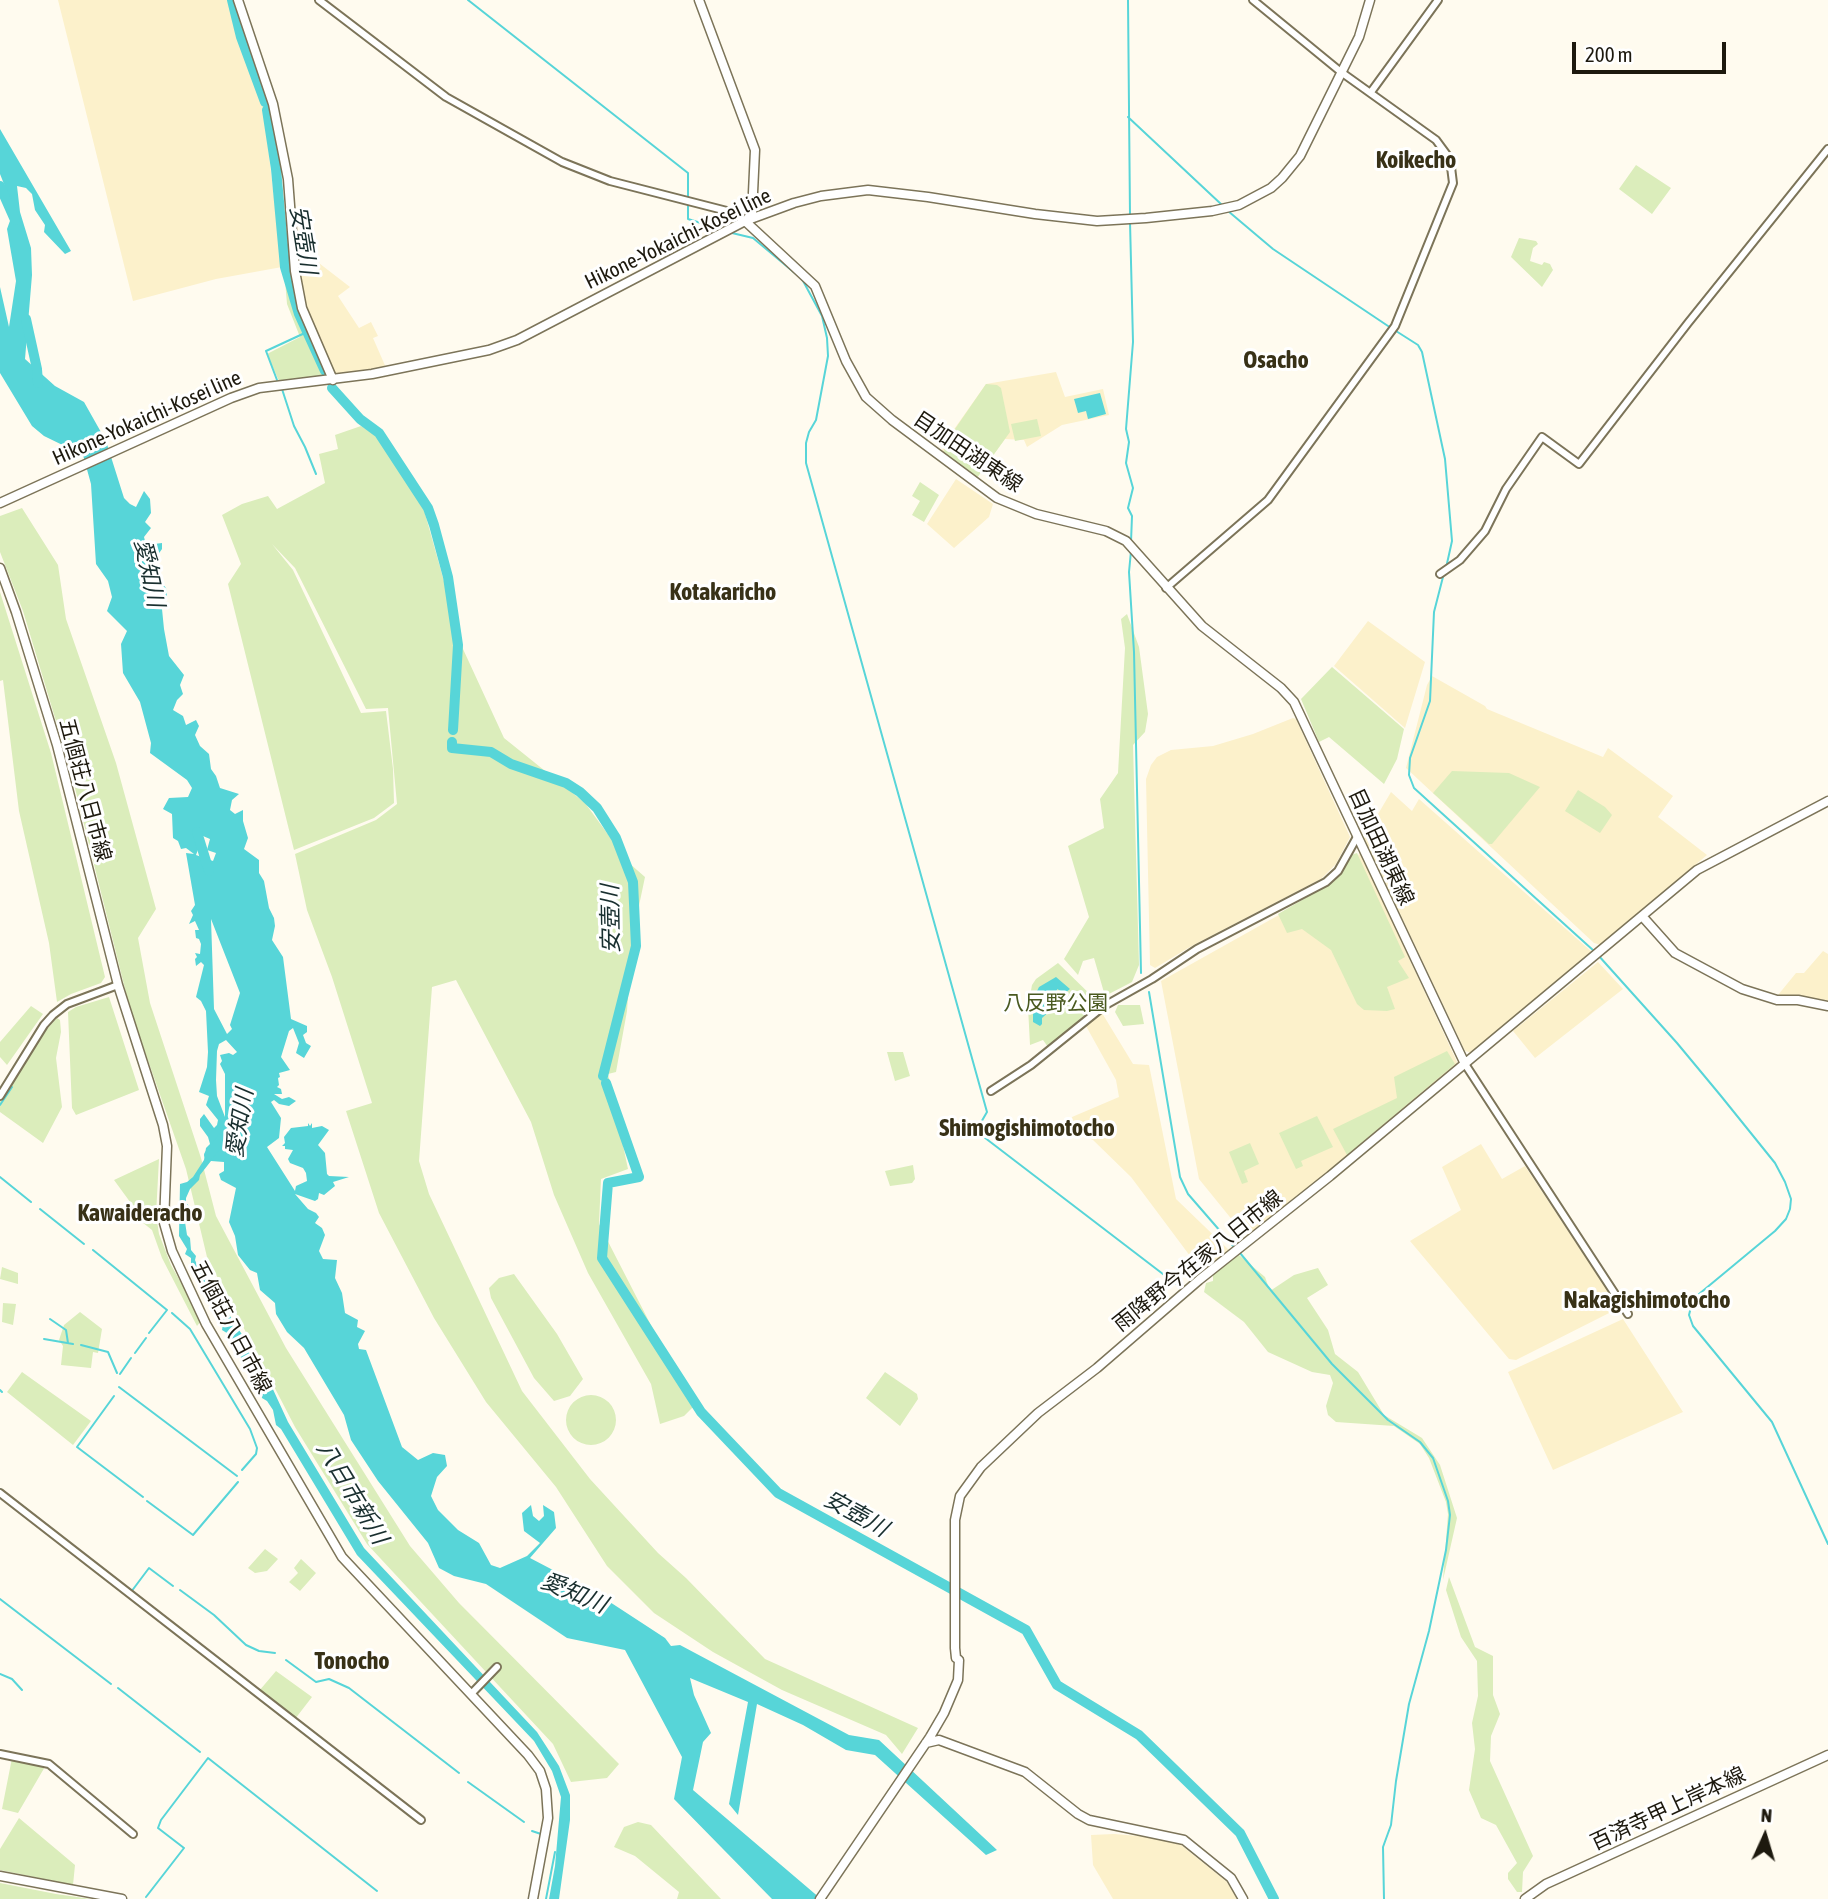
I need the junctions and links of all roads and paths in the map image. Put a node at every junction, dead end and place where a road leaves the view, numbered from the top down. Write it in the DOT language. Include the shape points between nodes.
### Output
graph roads {
  1 [pos="238,0"];
  2 [pos="319,0"];
  3 [pos="699,0"];
  4 [pos="1253,0"];
  5 [pos="1370,0"];
  6 [pos="1438,0"];
  7 [pos="1341,72"];
  8 [pos="1371,92"];
  9 [pos="1828,149"];
  10 [pos="745,221"];
  11 [pos="332,380"];
  12 [pos="0,503"];
  13 [pos="0,568"];
  14 [pos="1440,574"];
  15 [pos="1166,588"];
  16 [pos="1828,801"];
  17 [pos="1357,837"];
  18 [pos="1642,916"];
  19 [pos="118,985"];
  20 [pos="1828,1006"];
  21 [pos="1465,1064"];
  22 [pos="991,1091"];
  23 [pos="0,1096"];
  24 [pos="1628,1314"];
  25 [pos="0,1493"];
  26 [pos="495,1669"];
  27 [pos="473,1691"];
  28 [pos="926,1743"];
  29 [pos="0,1754"];
  30 [pos="1828,1755"];
  31 [pos="421,1820"];
  32 [pos="133,1834"];
  33 [pos="0,1876"];
  34 [pos="122,1899"];
  35 [pos="533,1899"];
  36 [pos="820,1899"];
  37 [pos="1243,1899"];
  38 [pos="1525,1899"];
  1 -- 11 [label="main road" via="274,104 288,179 302,308"];
  2 -- 10 [label="street" via="446,97 551,157 603,179 727,211"];
  3 -- 10 [label="main road" via="755,150 752,214"];
  4 -- 7 [label="street"];
  5 -- 7 [label="main road, Hikone-Yokaichi-Kosei line" via="1359,37"];
  6 -- 8 [label="street"];
  7 -- 8 [label="street"];
  7 -- 10 [label="main road, Hikone-Yokaichi-Kosei line" via="1290,169 1271,188 1227,208 1087,220 868,190 821,196"];
  8 -- 15 [label="street" via="1436,140 1452,169 1453,183 1395,326 1268,500"];
  9 -- 14 [label="street" via="1579,464 1542,437 1506,489 1485,531"];
  10 -- 11 [label="main road, Hikone-Yokaichi-Kosei line" via="517,340 489,350"];
  10 -- 15 [label="main road, 目加田湖東線" via="815,286 856,382 892,421 998,498 1126,541"];
  11 -- 12 [label="main road, Hikone-Yokaichi-Kosei line" via="259,388"];
  13 -- 19 [label="main road, 五個荘八日市線" via="57,745"];
  15 -- 17 [label="main road, 目加田湖東線" via="1202,626 1294,702"];
  16 -- 18 [label="main road, 雨降野今在家八日市線" via="1697,870"];
  17 -- 21 [label="main road, 目加田湖東線"];
  17 -- 22 [label="street" via="1338,871 1326,882 1197,949 1104,1006"];
  18 -- 20 [label="main road" via="1675,953 1742,989 1777,1000"];
  18 -- 21 [label="main road, 雨降野今在家八日市線"];
  19 -- 23 [label="street" via="53,1015"];
  19 -- 27 [label="main road, 五個荘八日市線" via="163,1125 166,1233 206,1324 342,1557"];
  21 -- 24 [label="street"];
  21 -- 28 [label="main road, 雨降野今在家八日市線" via="1038,1413 971,1479 960,1496 955,1520 958,1680"];
  25 -- 31 [label="street"];
  26 -- 27 [label="street"];
  27 -- 35 [label="main road, 五個荘八日市線" via="540,1771 546,1789 548,1818"];
  28 -- 36 [label="main road, 雨降野今在家八日市線"];
  28 -- 37 [label="main road" via="939,1740 1032,1775 1089,1820 1184,1839 1231,1878"];
  29 -- 32 [label="street" via="49,1764"];
  30 -- 38 [label="main road, 百済寺甲上岸本線" via="1546,1884"];
  33 -- 34 [label="main road"];
}
